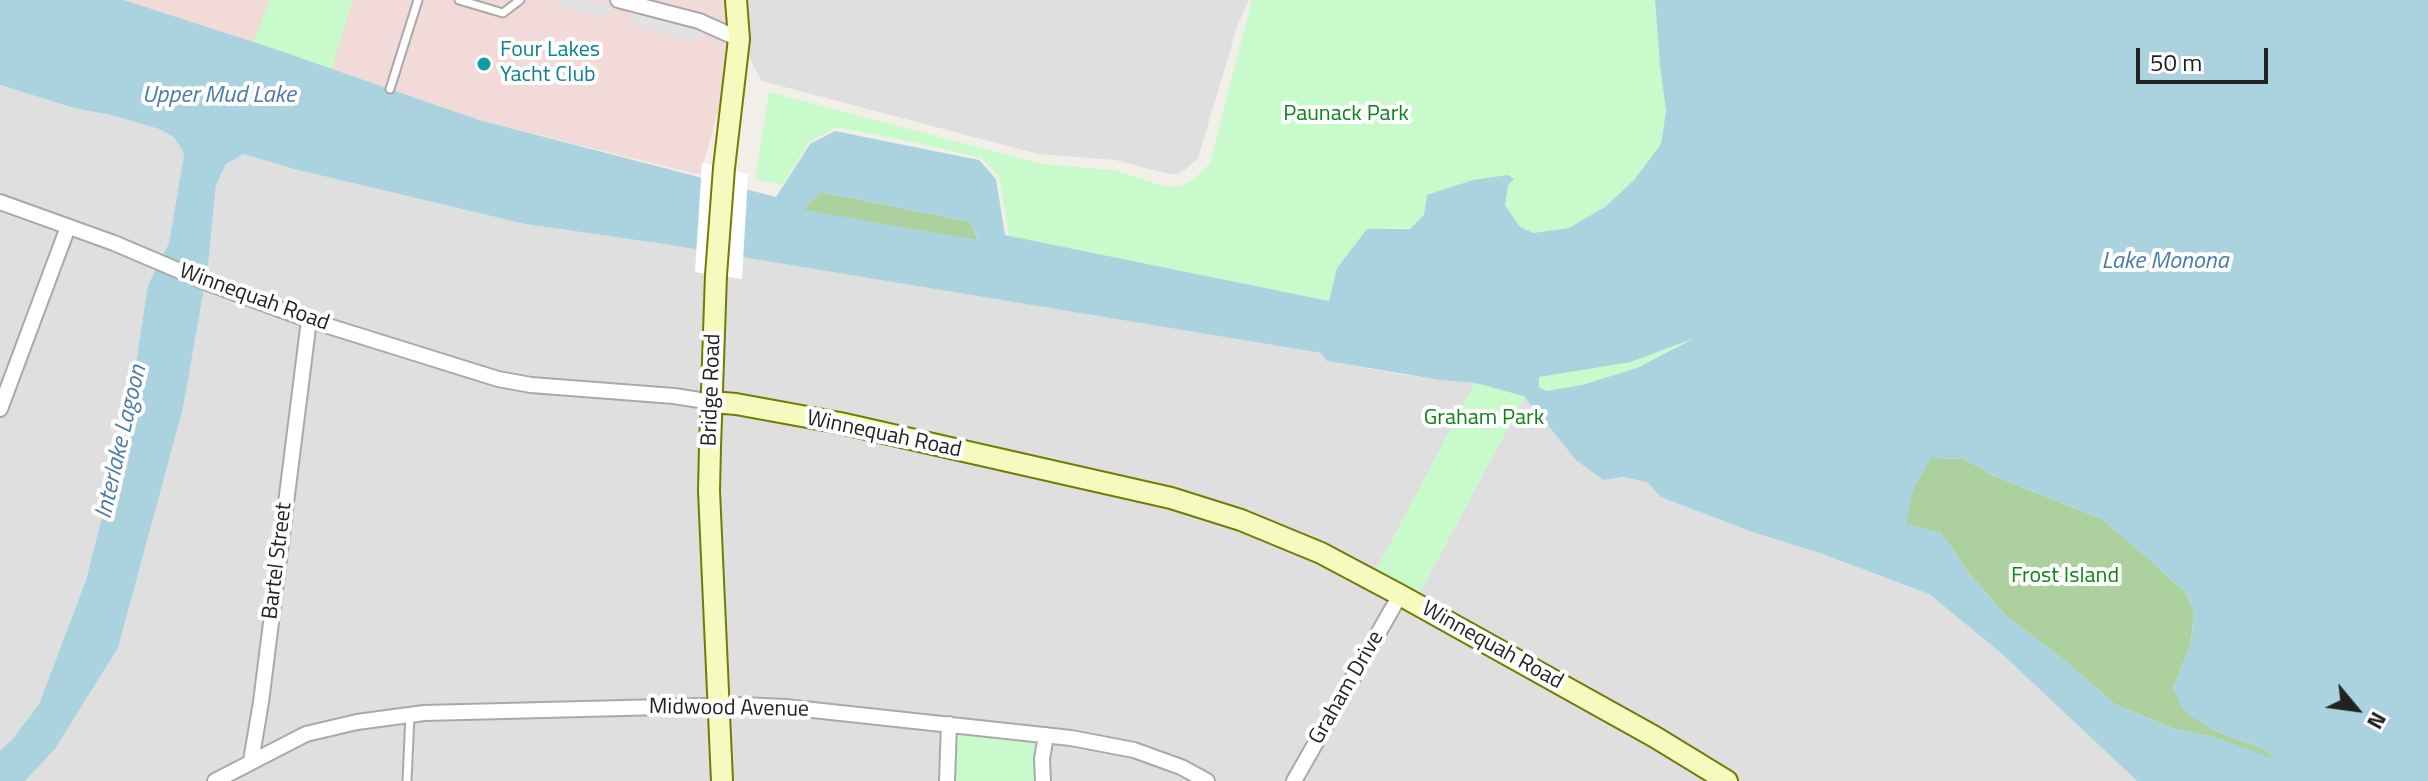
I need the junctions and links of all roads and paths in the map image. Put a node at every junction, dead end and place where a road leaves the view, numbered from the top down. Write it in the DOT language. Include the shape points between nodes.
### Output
graph roads {
  1 [pos="418,0"];
  2 [pos="459,0"];
  3 [pos="520,0"];
  4 [pos="618,0"];
  5 [pos="736,0"];
  6 [pos="739,39"];
  7 [pos="390,89"];
  8 [pos="0,202"];
  9 [pos="68,227"];
  10 [pos="309,320"];
  11 [pos="712,402"];
  12 [pos="0,409"];
  13 [pos="1400,595"];
  14 [pos="720,706"];
  15 [pos="410,715"];
  16 [pos="949,724"];
  17 [pos="1046,735"];
  18 [pos="251,761"];
  19 [pos="215,781"];
  20 [pos="407,781"];
  21 [pos="722,781"];
  22 [pos="947,781"];
  23 [pos="1043,781"];
  24 [pos="1207,781"];
  25 [pos="1294,781"];
  26 [pos="1727,781"];
  1 -- 7 [label="lane"];
  2 -- 3 [label="lane" via="503,13"];
  4 -- 6 [label="street" via="699,21"];
  5 -- 6 [label="street, Bridge Road"];
  6 -- 11 [label="street, Bridge Road" via="716,275"];
  8 -- 9 [label="street, Winnequah Road"];
  9 -- 10 [label="street, Winnequah Road"];
  9 -- 12 [label="street"];
  10 -- 11 [label="street, Winnequah Road" via="498,379"];
  10 -- 18 [label="street, Bartel Street"];
  11 -- 13 [label="street, Winnequah Road" via="840,423 1171,498 1321,553"];
  11 -- 14 [label="street, Bridge Road" via="709,491"];
  13 -- 25 [label="street, Graham Drive"];
  13 -- 26 [label="street, Winnequah Road"];
  14 -- 15 [label="street, Midwood Avenue"];
  14 -- 16 [label="street, Midwood Avenue" via="785,707"];
  14 -- 21 [label="street, Bridge Road"];
  15 -- 18 [label="street, Midwood Avenue" via="306,734"];
  15 -- 20 [label="lane"];
  16 -- 17 [label="street, Midwood Avenue"];
  16 -- 22 [label="street"];
  17 -- 23 [label="street"];
  17 -- 24 [label="street, Midwood Avenue" via="1134,750"];
  18 -- 19 [label="street"];
}
